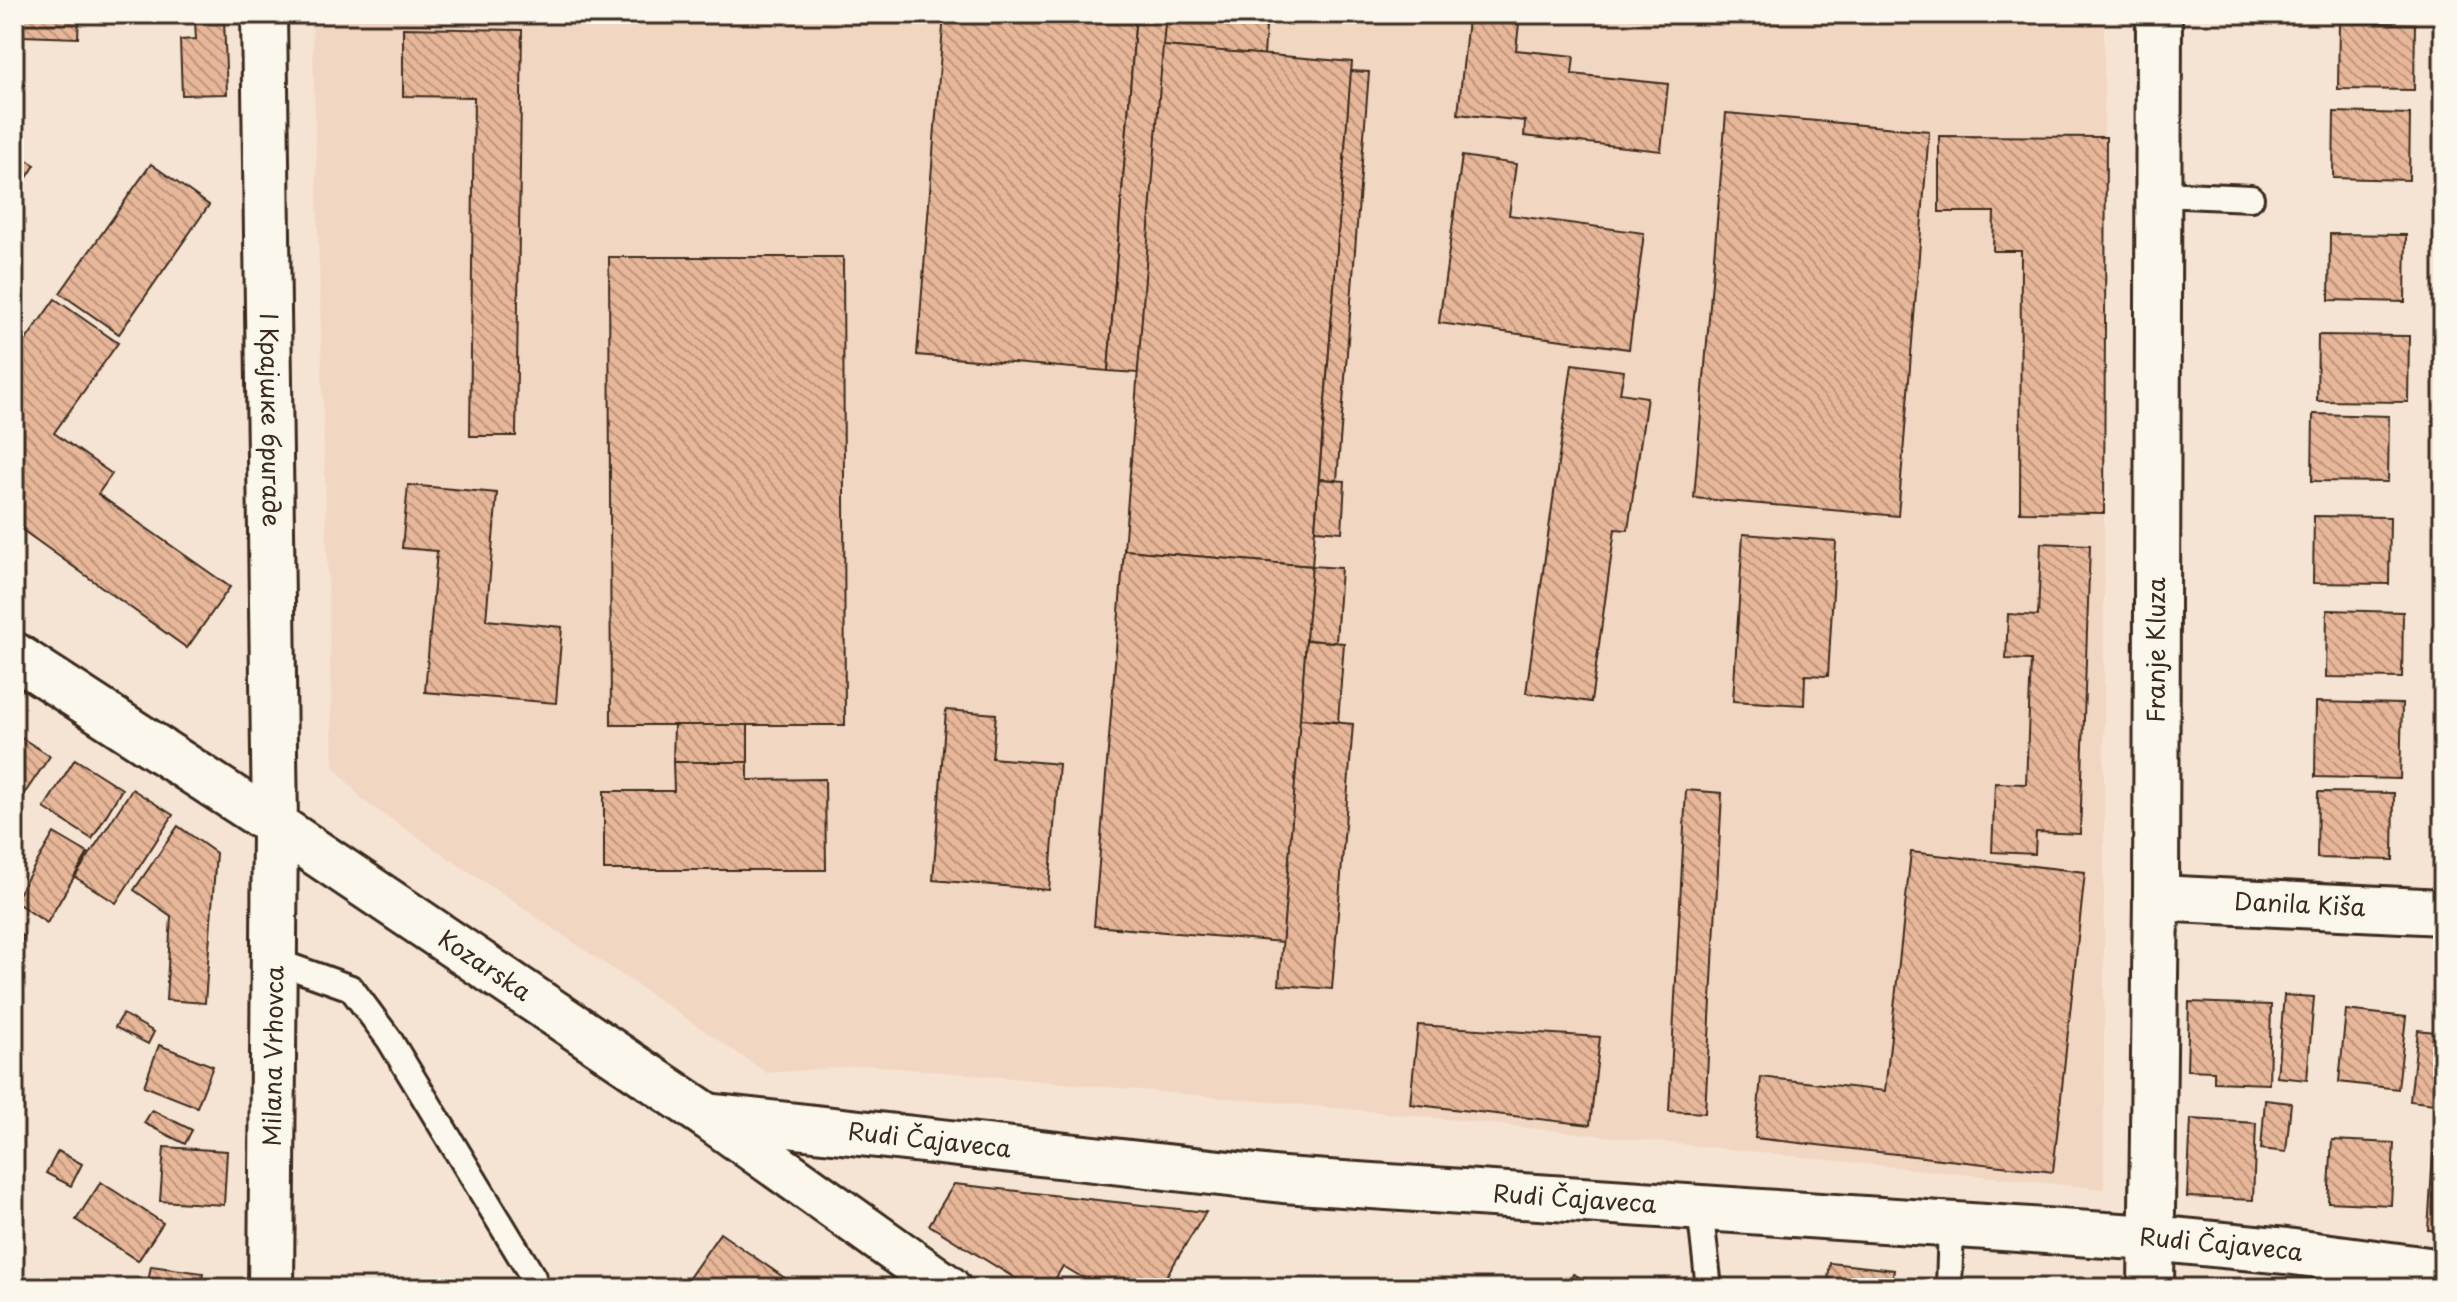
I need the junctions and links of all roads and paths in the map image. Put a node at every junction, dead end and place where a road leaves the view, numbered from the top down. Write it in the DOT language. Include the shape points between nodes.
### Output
graph roads {
  1 [pos="264,14"];
  2 [pos="2159,14"];
  3 [pos="2160,194"];
  4 [pos="2251,198"];
  5 [pos="14,655"];
  6 [pos="275,825"];
  7 [pos="2156,898"];
  8 [pos="2443,912"];
  9 [pos="275,961"];
  10 [pos="707,1116"];
  11 [pos="1700,1208"];
  12 [pos="1951,1225"];
  13 [pos="2151,1238"];
  14 [pos="2443,1272"];
  15 [pos="533,1277"];
  16 [pos="271,1288"];
  17 [pos="948,1288"];
  18 [pos="1709,1288"];
  19 [pos="1949,1288"];
  20 [pos="2151,1288"];
  1 -- 6 [label="street, I Крајшке бригаде"];
  2 -- 3 [label="street, Franje Kluza"];
  3 -- 4 [label="lane"];
  3 -- 7 [label="street, Franje Kluza"];
  5 -- 6 [label="street, Kozarska"];
  6 -- 9 [label="street, Milana Vrhovca"];
  6 -- 10 [label="street, Kozarska"];
  7 -- 8 [label="street, Danila Kiša"];
  7 -- 13 [label="street, Franje Kluza"];
  9 -- 15 [label="lane" via="351,988 389,1039"];
  9 -- 16 [label="street, Milana Vrhovca"];
  10 -- 11 [label="street, Rudi Čajaveca" via="1283,1180"];
  10 -- 17 [label="street, Kozarska"];
  11 -- 12 [label="street, Rudi Čajaveca"];
  11 -- 18 [label="lane"];
  12 -- 13 [label="street, Rudi Čajaveca"];
  12 -- 19 [label="lane"];
  13 -- 14 [label="street, Rudi Čajaveca"];
  13 -- 20 [label="street, Franje Kluza"];
}
